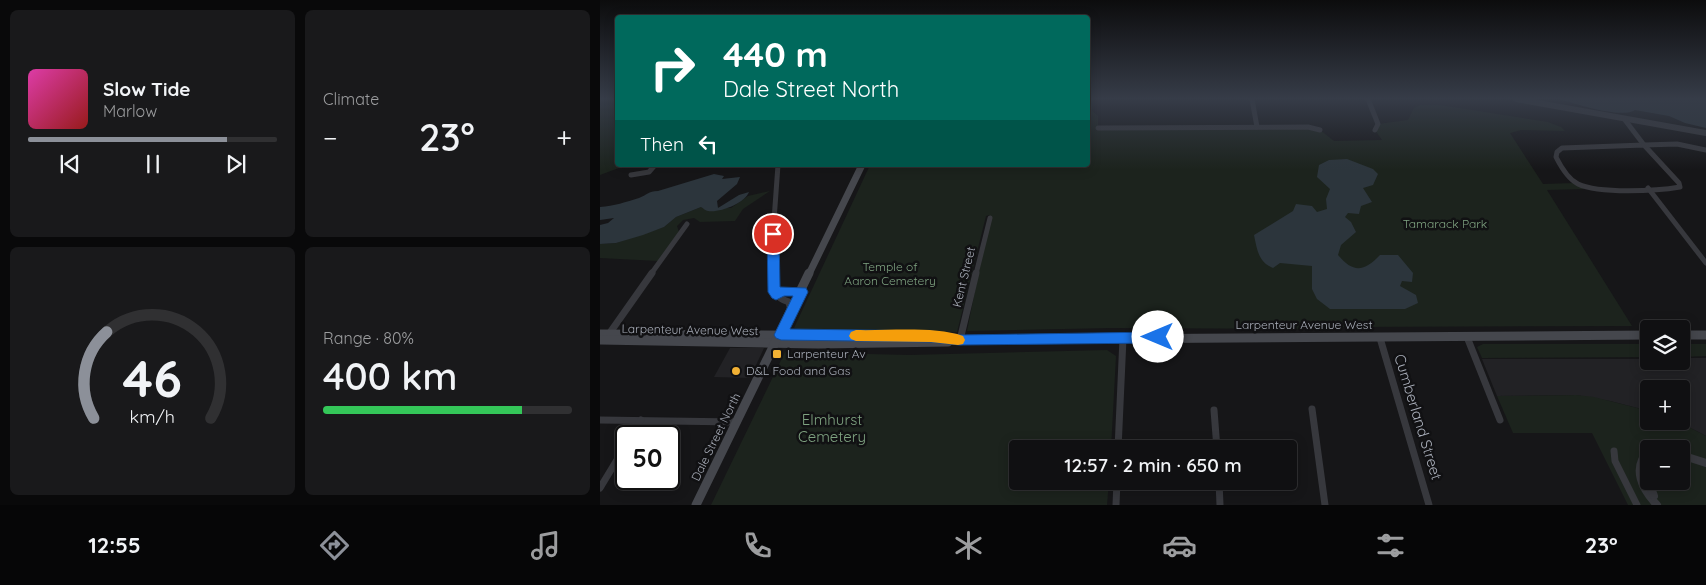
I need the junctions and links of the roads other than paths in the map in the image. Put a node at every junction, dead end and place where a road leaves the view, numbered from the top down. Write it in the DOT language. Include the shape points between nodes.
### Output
graph roads {
  1 [pos="1256,123"];
  2 [pos="1377,123"];
  3 [pos="1627,123"];
  4 [pos="1641,123"];
  5 [pos="1257,127"];
  6 [pos="1098,128"];
  7 [pos="1320,130"];
  8 [pos="1376,130"];
  9 [pos="1706,133"];
  10 [pos="1647,147"];
  11 [pos="1706,150"];
  12 [pos="653,167"];
  13 [pos="778,167"];
  14 [pos="861,167"];
  15 [pos="631,175"];
  16 [pos="1648,188"];
  17 [pos="990,218"];
  18 [pos="687,224"];
  19 [pos="1706,262"];
  20 [pos="802,292"];
  21 [pos="776,295"];
  22 [pos="792,312"];
  23 [pos="605,334"];
  24 [pos="781,335"];
  25 [pos="1640,335"];
  26 [pos="1690,335"];
  27 [pos="1706,335"];
  28 [pos="1467,337"];
  29 [pos="1123,338"];
  30 [pos="1380,338"];
  31 [pos="600,340"];
  32 [pos="960,340"];
  33 [pos="776,344"];
  34 [pos="1312,409"];
  35 [pos="1214,410"];
  36 [pos="600,420"];
  37 [pos="641,420"];
  38 [pos="1500,420"];
  39 [pos="737,422"];
  40 [pos="638,425"];
  41 [pos="1118,440"];
  42 [pos="1216,440"];
  43 [pos="1614,451"];
  44 [pos="1690,455"];
  45 [pos="1640,458"];
  46 [pos="1690,458"];
  47 [pos="1704,462"];
  48 [pos="615,463"];
  49 [pos="1640,477"];
  50 [pos="600,488"];
  51 [pos="1117,490"];
  52 [pos="1219,490"];
  53 [pos="1646,490"];
  54 [pos="1651,490"];
  55 [pos="696,505"];
  56 [pos="1116,505"];
  57 [pos="1220,505"];
  58 [pos="1325,505"];
  59 [pos="1429,505"];
  60 [pos="1637,505"];
  61 [pos="1659,505"];
  1 -- 5 [label="street"];
  2 -- 8 [label="street"];
  3 -- 10 [label="street"];
  4 -- 9 [label="street"];
  5 -- 6 [label="street"];
  5 -- 7 [label="street"];
  10 -- 11 [label="street" via="1677,144"];
  10 -- 16 [label="street" via="1680,187"];
  10 -- 16 [label="street" via="1568,147 1556,154 1568,175 1583,186 1598,189"];
  12 -- 15 [label="street" via="648,172"];
  13 -- 21 [label="street" via="773,234"];
  14 -- 20 [label="main road, Dale Street North"];
  16 -- 19 [label="street"];
  17 -- 32 [label="street, Kent Street"];
  18 -- 23 [label="street"];
  20 -- 21 [label="street" via="782,291"];
  20 -- 22 [label="main road, Dale Street North"];
  21 -- 22 [label="street" via="789,302"];
  22 -- 24 [label="main road, Dale Street North"];
  23 -- 24 [label="main road, Larpenteur Avenue West"];
  24 -- 32 [label="main road, Larpenteur Avenue West" via="931,336"];
  24 -- 33 [label="main road, Dale Street North"];
  25 -- 28 [label="main road, Larpenteur Avenue West"];
  26 -- 27 [label="main road"];
  28 -- 30 [label="main road, Larpenteur Avenue West"];
  28 -- 38 [label="street"];
  29 -- 30 [label="main road, Larpenteur Avenue West"];
  29 -- 32 [label="main road, Larpenteur Avenue West"];
  29 -- 41 [label="street"];
  30 -- 59 [label="street, Cumberland Street"];
  31 -- 33 [label="main road, Larpenteur Avenue West"];
  32 -- 33 [label="main road, Larpenteur Avenue West" via="900,344"];
  33 -- 39 [label="main road, Dale Street North"];
  34 -- 58 [label="street"];
  35 -- 42 [label="street"];
  36 -- 37 [label="street"];
  37 -- 39 [label="street"];
  37 -- 40 [label="street"];
  39 -- 55 [label="main road, Dale Street North"];
  43 -- 60 [label="street" via="1615,461"];
  44 -- 47 [label="street"];
  45 -- 49 [label="street"];
  46 -- 47 [label="street"];
  48 -- 50 [label="street"];
  51 -- 56 [label="street"];
  52 -- 57 [label="street"];
  53 -- 61 [label="street"];
  54 -- 61 [label="street"];
}
